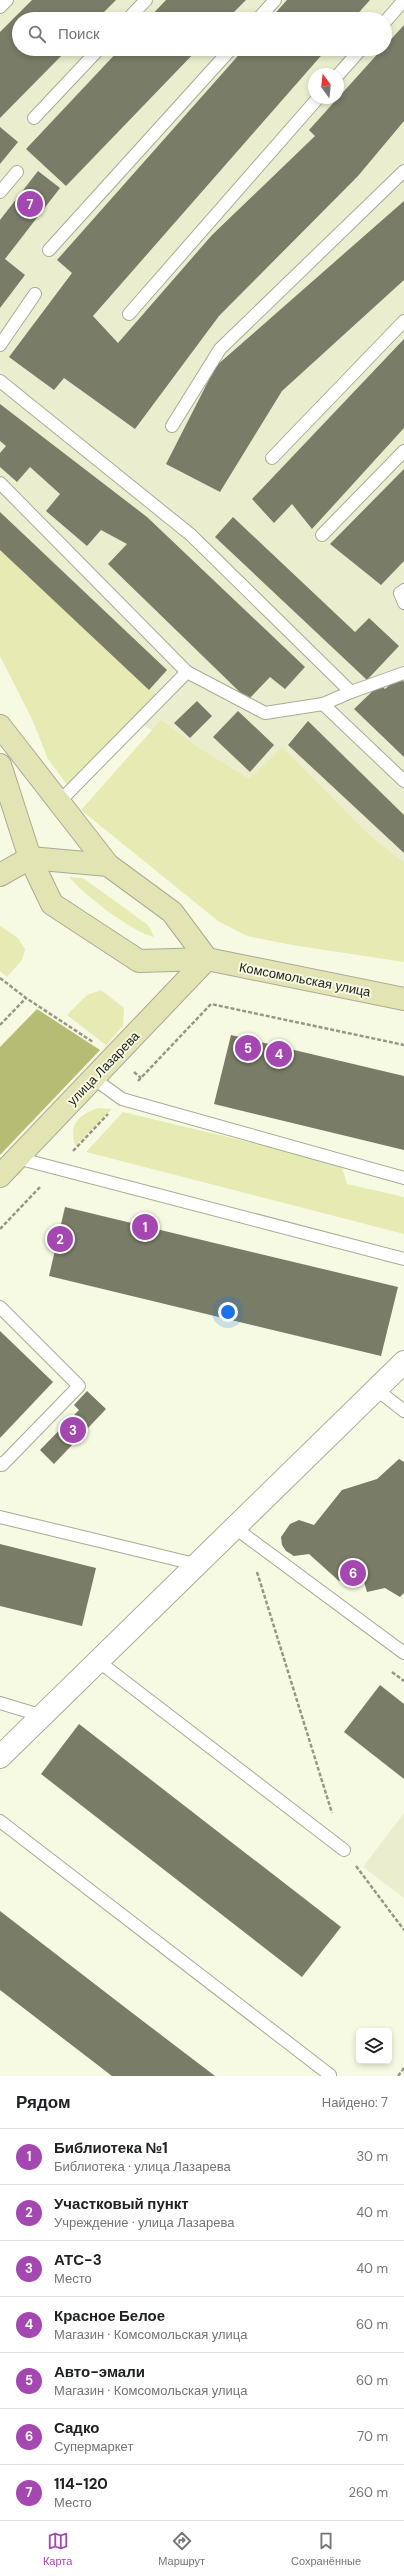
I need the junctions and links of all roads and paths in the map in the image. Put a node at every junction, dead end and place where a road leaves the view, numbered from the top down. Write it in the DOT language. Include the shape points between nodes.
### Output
graph roads {
  1 [pos="7,0"];
  2 [pos="146,0"];
  3 [pos="275,0"];
  4 [pos="404,0"];
  5 [pos="0,8"];
  6 [pos="135,12"];
  7 [pos="264,12"];
  8 [pos="392,14"];
  9 [pos="92,56"];
  10 [pos="225,56"];
  11 [pos="355,56"];
  12 [pos="344,68"];
  13 [pos="313,104"];
  14 [pos="34,118"];
  15 [pos="404,171"];
  16 [pos="17,172"];
  17 [pos="0,192"];
  18 [pos="49,250"];
  19 [pos="35,294"];
  20 [pos="129,314"];
  21 [pos="404,321"];
  22 [pos="0,345"];
  23 [pos="0,381"];
  24 [pos="172,426"];
  25 [pos="404,451"];
  26 [pos="272,458"];
  27 [pos="0,483"];
  28 [pos="322,535"];
  29 [pos="404,590"];
  30 [pos="404,603"];
  31 [pos="187,672"];
  32 [pos="404,673"];
  33 [pos="351,692"];
  34 [pos="323,704"];
  35 [pos="0,726"];
  36 [pos="0,765"];
  37 [pos="404,781"];
  38 [pos="60,801"];
  39 [pos="30,858"];
  40 [pos="108,865"];
  41 [pos="0,876"];
  42 [pos="207,959"];
  43 [pos="0,978"];
  44 [pos="26,998"];
  45 [pos="404,999"];
  46 [pos="0,1025"];
  47 [pos="404,1045"];
  48 [pos="115,1056"];
  49 [pos="93,1078"];
  50 [pos="141,1078"];
  51 [pos="122,1100"];
  52 [pos="17,1158"];
  53 [pos="58,1167"];
  54 [pos="0,1176"];
  55 [pos="404,1178"];
  56 [pos="0,1229"];
  57 [pos="404,1259"];
  58 [pos="0,1308"];
  59 [pos="404,1362"];
  60 [pos="376,1390"];
  61 [pos="404,1411"];
  62 [pos="0,1463"];
  63 [pos="0,1517"];
  64 [pos="235,1528"];
  65 [pos="199,1565"];
  66 [pos="257,1572"];
  67 [pos="404,1653"];
  68 [pos="98,1661"];
  69 [pos="0,1703"];
  70 [pos="43,1716"];
  71 [pos="0,1758"];
  72 [pos="0,1821"];
  73 [pos="344,1850"];
  74 [pos="404,1930"];
  75 [pos="404,2068"];
  76 [pos="330,2075"];
  77 [pos="398,2076"];
  1 -- 5 [label="lane"];
  2 -- 6 [label="lane"];
  3 -- 7 [label="lane"];
  4 -- 8 [label="lane"];
  9 -- 14 [label="lane"];
  10 -- 18 [label="lane"];
  11 -- 12 [label="lane"];
  13 -- 20 [label="lane"];
  15 -- 24 [label="lane" via="220,349"];
  16 -- 17 [label="lane"];
  19 -- 22 [label="lane"];
  21 -- 26 [label="lane"];
  23 -- 33 [label="lane" via="191,535"];
  25 -- 28 [label="lane"];
  27 -- 31 [label="lane"];
  29 -- 30 [label="lane" via="400,593"];
  31 -- 34 [label="lane" via="265,713"];
  31 -- 38 [label="lane"];
  32 -- 33 [label="lane"];
  33 -- 34 [label="lane"];
  34 -- 37 [label="lane"];
  35 -- 38 [label="main road"];
  36 -- 39 [label="main road, Комсомольская улица"];
  38 -- 40 [label="main road"];
  39 -- 40 [label="main road"];
  39 -- 41 [label="main road"];
  39 -- 42 [label="main road, Комсомольская улица" via="52,904 139,961"];
  40 -- 42 [label="main road" via="172,912"];
  42 -- 45 [label="main road, Комсомольская улица"];
  42 -- 48 [label="main road, улица Лазарева"];
  43 -- 44 [label="path"];
  44 -- 46 [label="path"];
  44 -- 48 [label="path"];
  47 -- 50 [label="path" via="211,1004"];
  48 -- 49 [label="main road, улица Лазарева"];
  48 -- 50 [label="path"];
  49 -- 51 [label="lane"];
  49 -- 52 [label="main road, улица Лазарева"];
  50 -- 51 [label="path"];
  51 -- 53 [label="path"];
  51 -- 55 [label="lane"];
  52 -- 53 [label="lane"];
  52 -- 54 [label="main road, улица Лазарева"];
  53 -- 56 [label="path"];
  53 -- 57 [label="lane"];
  58 -- 62 [label="lane" via="79,1386 2,1465"];
  59 -- 60 [label="street"];
  60 -- 61 [label="lane"];
  60 -- 64 [label="street"];
  63 -- 65 [label="lane"];
  64 -- 65 [label="street"];
  64 -- 67 [label="lane"];
  65 -- 68 [label="street"];
  66 -- 73 [label="path"];
  68 -- 70 [label="street"];
  68 -- 73 [label="lane"];
  69 -- 70 [label="lane"];
  70 -- 71 [label="street"];
  72 -- 76 [label="lane"];
  73 -- 74 [label="path"];
  75 -- 77 [label="path"];
}
